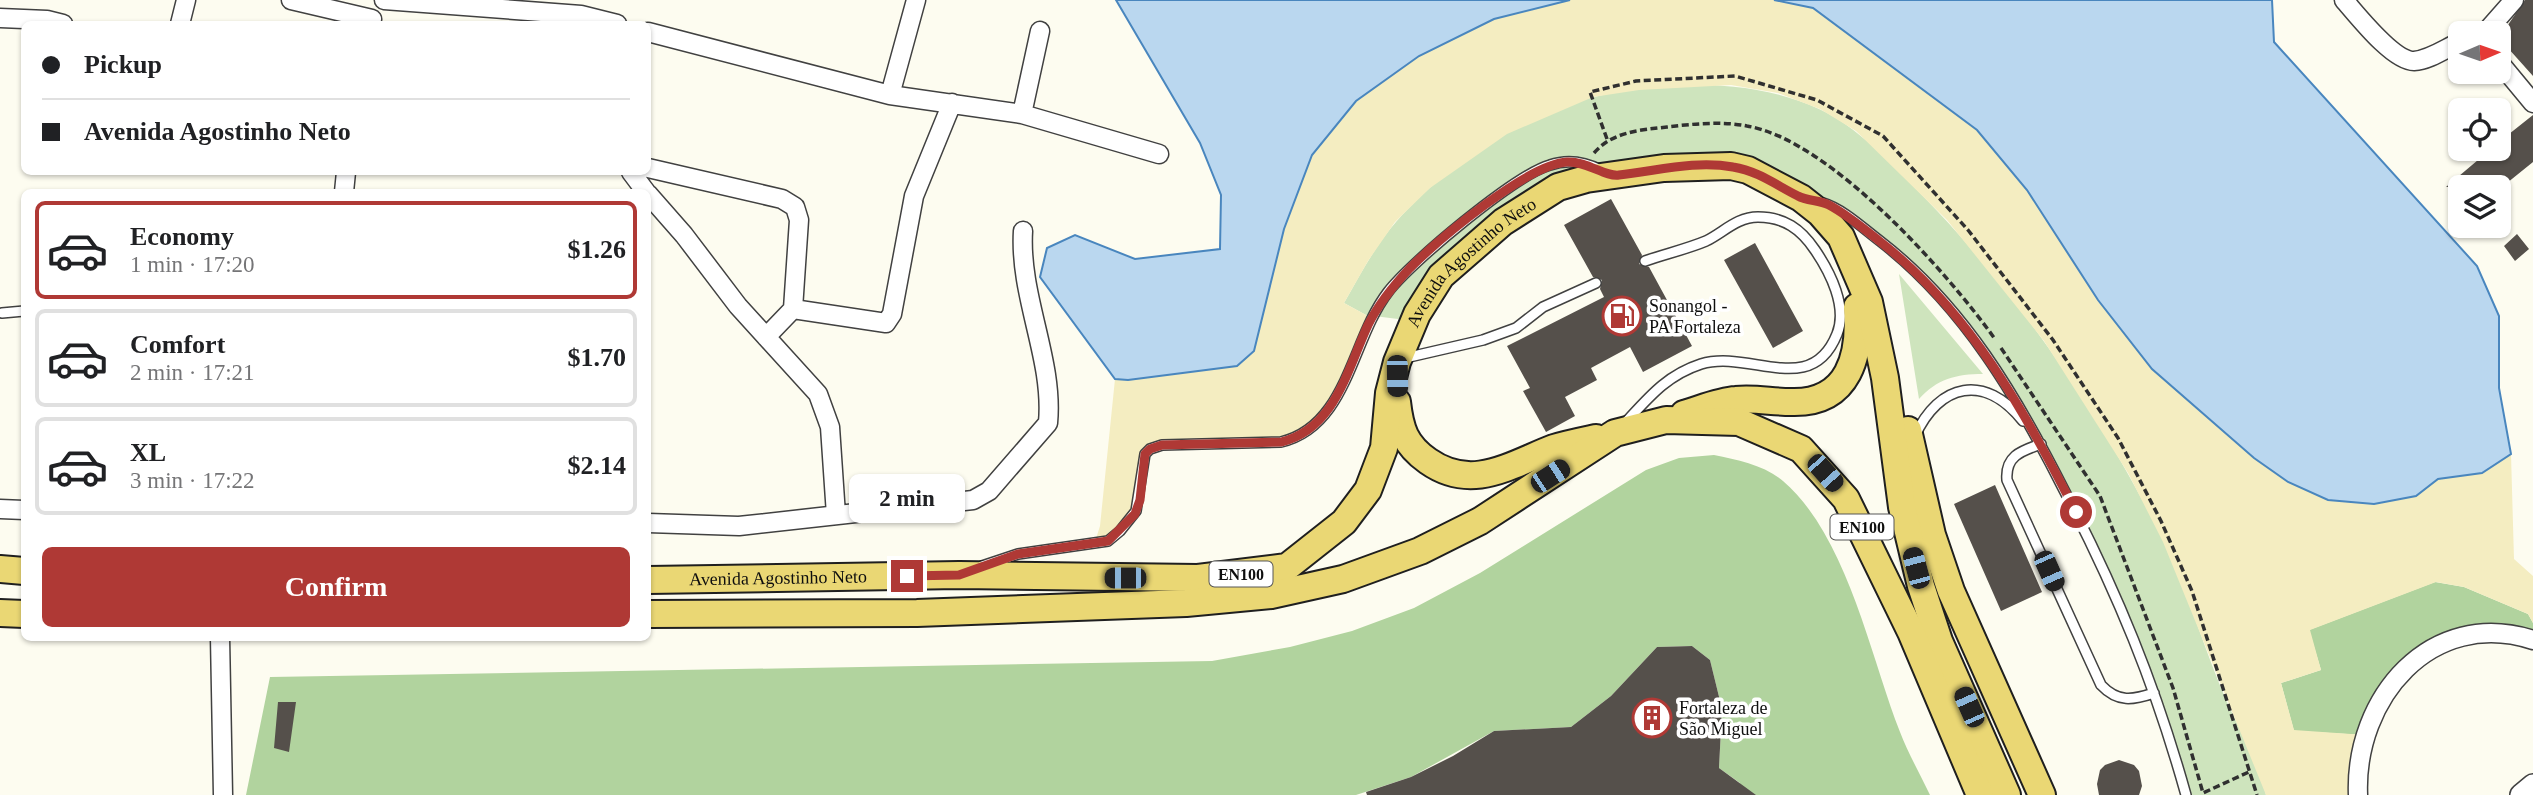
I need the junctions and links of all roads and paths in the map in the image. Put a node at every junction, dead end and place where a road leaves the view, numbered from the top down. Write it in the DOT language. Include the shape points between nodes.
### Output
graph roads {
  1 [pos="186,0"];
  2 [pos="291,0"];
  3 [pos="375,0"];
  4 [pos="384,0"];
  5 [pos="916,0"];
  6 [pos="2344,0"];
  7 [pos="2514,0"];
  8 [pos="586,14"];
  9 [pos="0,18"];
  10 [pos="42,21"];
  11 [pos="181,21"];
  12 [pos="367,21"];
  13 [pos="371,21"];
  14 [pos="608,21"];
  15 [pos="2496,21"];
  16 [pos="1040,31"];
  17 [pos="651,34"];
  18 [pos="2448,48"];
  19 [pos="2511,76"];
  20 [pos="890,95"];
  21 [pos="952,103"];
  22 [pos="2533,103"];
  23 [pos="1022,114"];
  24 [pos="1607,139"];
  25 [pos="1159,154"];
  26 [pos="651,169"];
  27 [pos="633,175"];
  28 [pos="1615,176"];
  29 [pos="644,189"];
  30 [pos="651,198"];
  31 [pos="1801,198"];
  32 [pos="1023,231"];
  33 [pos="1841,237"];
  34 [pos="1645,261"];
  35 [pos="1596,283"];
  36 [pos="793,309"];
  37 [pos="21,311"];
  38 [pos="2,313"];
  39 [pos="766,337"];
  40 [pos="1397,360"];
  41 [pos="1666,420"];
  42 [pos="1615,433"];
  43 [pos="1912,444"];
  44 [pos="2041,444"];
  45 [pos="0,509"];
  46 [pos="21,510"];
  47 [pos="836,515"];
  48 [pos="651,523"];
  49 [pos="0,569"];
  50 [pos="21,571"];
  51 [pos="959,575"];
  52 [pos="651,580"];
  53 [pos="0,613"];
  54 [pos="21,614"];
  55 [pos="651,614"];
  56 [pos="2533,640"];
  57 [pos="220,641"];
  58 [pos="2154,693"];
  59 [pos="2533,785"];
  60 [pos="223,795"];
  61 [pos="1980,795"];
  62 [pos="2007,795"];
  63 [pos="2042,795"];
  64 [pos="2186,795"];
  65 [pos="2257,795"];
  66 [pos="2358,795"];
  67 [pos="2521,795"];
  1 -- 11 [label="street"];
  2 -- 12 [label="street"];
  3 -- 13 [label="street"];
  4 -- 8 [label="street"];
  5 -- 20 [label="street"];
  6 -- 18 [label="street" via="2400,58 2413,61"];
  7 -- 15 [label="street"];
  8 -- 14 [label="street"];
  9 -- 10 [label="street"];
  16 -- 23 [label="street"];
  17 -- 20 [label="street"];
  19 -- 22 [label="street"];
  20 -- 21 [label="street"];
  21 -- 23 [label="street"];
  21 -- 36 [label="street" via="914,196 892,314 886,323"];
  23 -- 25 [label="street"];
  24 -- 65 [label="path" via="1590,92 1636,81 1735,76 1816,100 1883,136 1968,230 2045,329 2118,438 2192,591"];
  26 -- 36 [label="street" via="782,199 794,207 799,220"];
  27 -- 29 [label="street"];
  28 -- 31 [label="main road, Avenida Agostinho Neto / EN100" via="1686,166 1731,166"];
  28 -- 40 [label="main road, Avenida Agostinho Neto / EN100" via="1558,187 1503,222 1441,276 1417,314"];
  28 -- 51 [label="lane" via="1586,163 1549,165 1518,182 1431,250 1388,293 1331,406 1298,438 1150,449 1145,454 1135,514 1108,541 1018,554"];
  30 -- 39 [label="street"];
  31 -- 33 [label="main road, Avenida Agostinho Neto / EN100"];
  31 -- 44 [label="lane" via="1828,204 1924,280 1979,344"];
  32 -- 47 [label="street" via="1024,278 1046,384 1048,423 989,491 973,500"];
  33 -- 41 [label="main road" via="1859,328 1853,368 1836,388 1812,400 1728,400"];
  33 -- 43 [label="main road" via="1864,264 1878,301"];
  33 -- 62 [label="main road, Avenida Agostinho Neto / EN100" via="1869,302 1888,391 1902,507 1921,586"];
  34 -- 42 [label="lane" via="1706,240 1749,217 1789,223 1804,235 1825,265 1834,284 1841,326 1829,352 1814,365 1786,369 1720,361 1687,370 1663,382"];
  35 -- 40 [label="lane" via="1543,307 1517,328"];
  36 -- 39 [label="street"];
  37 -- 38 [label="lane"];
  39 -- 47 [label="street" via="818,394 830,427"];
  40 -- 42 [label="main road" via="1404,439 1443,472 1467,477 1500,471 1556,447"];
  40 -- 51 [label="main road, Avenida Agostinho Neto / EN100" via="1384,448 1368,490 1344,522 1287,567 1198,578"];
  41 -- 42 [label="main road, Avenida Agostinho Neto / EN100"];
  41 -- 61 [label="main road, Avenida Agostinho Neto / EN100" via="1739,422 1758,429 1801,449 1836,485 1860,522 1894,595"];
  42 -- 55 [label="main road, Avenida Agostinho Neto / EN100" via="1479,521 1420,551 1343,579 1271,595 1186,603 917,612"];
  43 -- 44 [label="lane" via="1935,403 1950,395 1981,391 2018,415"];
  43 -- 63 [label="main road" via="1932,535 1951,591"];
  44 -- 58 [label="lane" via="2111,581"];
  44 -- 58 [label="lane" via="2010,460 2007,480 2101,685 2123,699"];
  45 -- 46 [label="street"];
  47 -- 48 [label="street" via="738,526"];
  49 -- 50 [label="main road"];
  51 -- 52 [label="main road, Avenida Agostinho Neto / EN100"];
  53 -- 54 [label="main road"];
  56 -- 66 [label="street" via="2493,633 2466,635 2412,664 2374,708 2358,760"];
  57 -- 60 [label="street"];
  58 -- 64 [label="lane"];
  59 -- 67 [label="street"];
}
